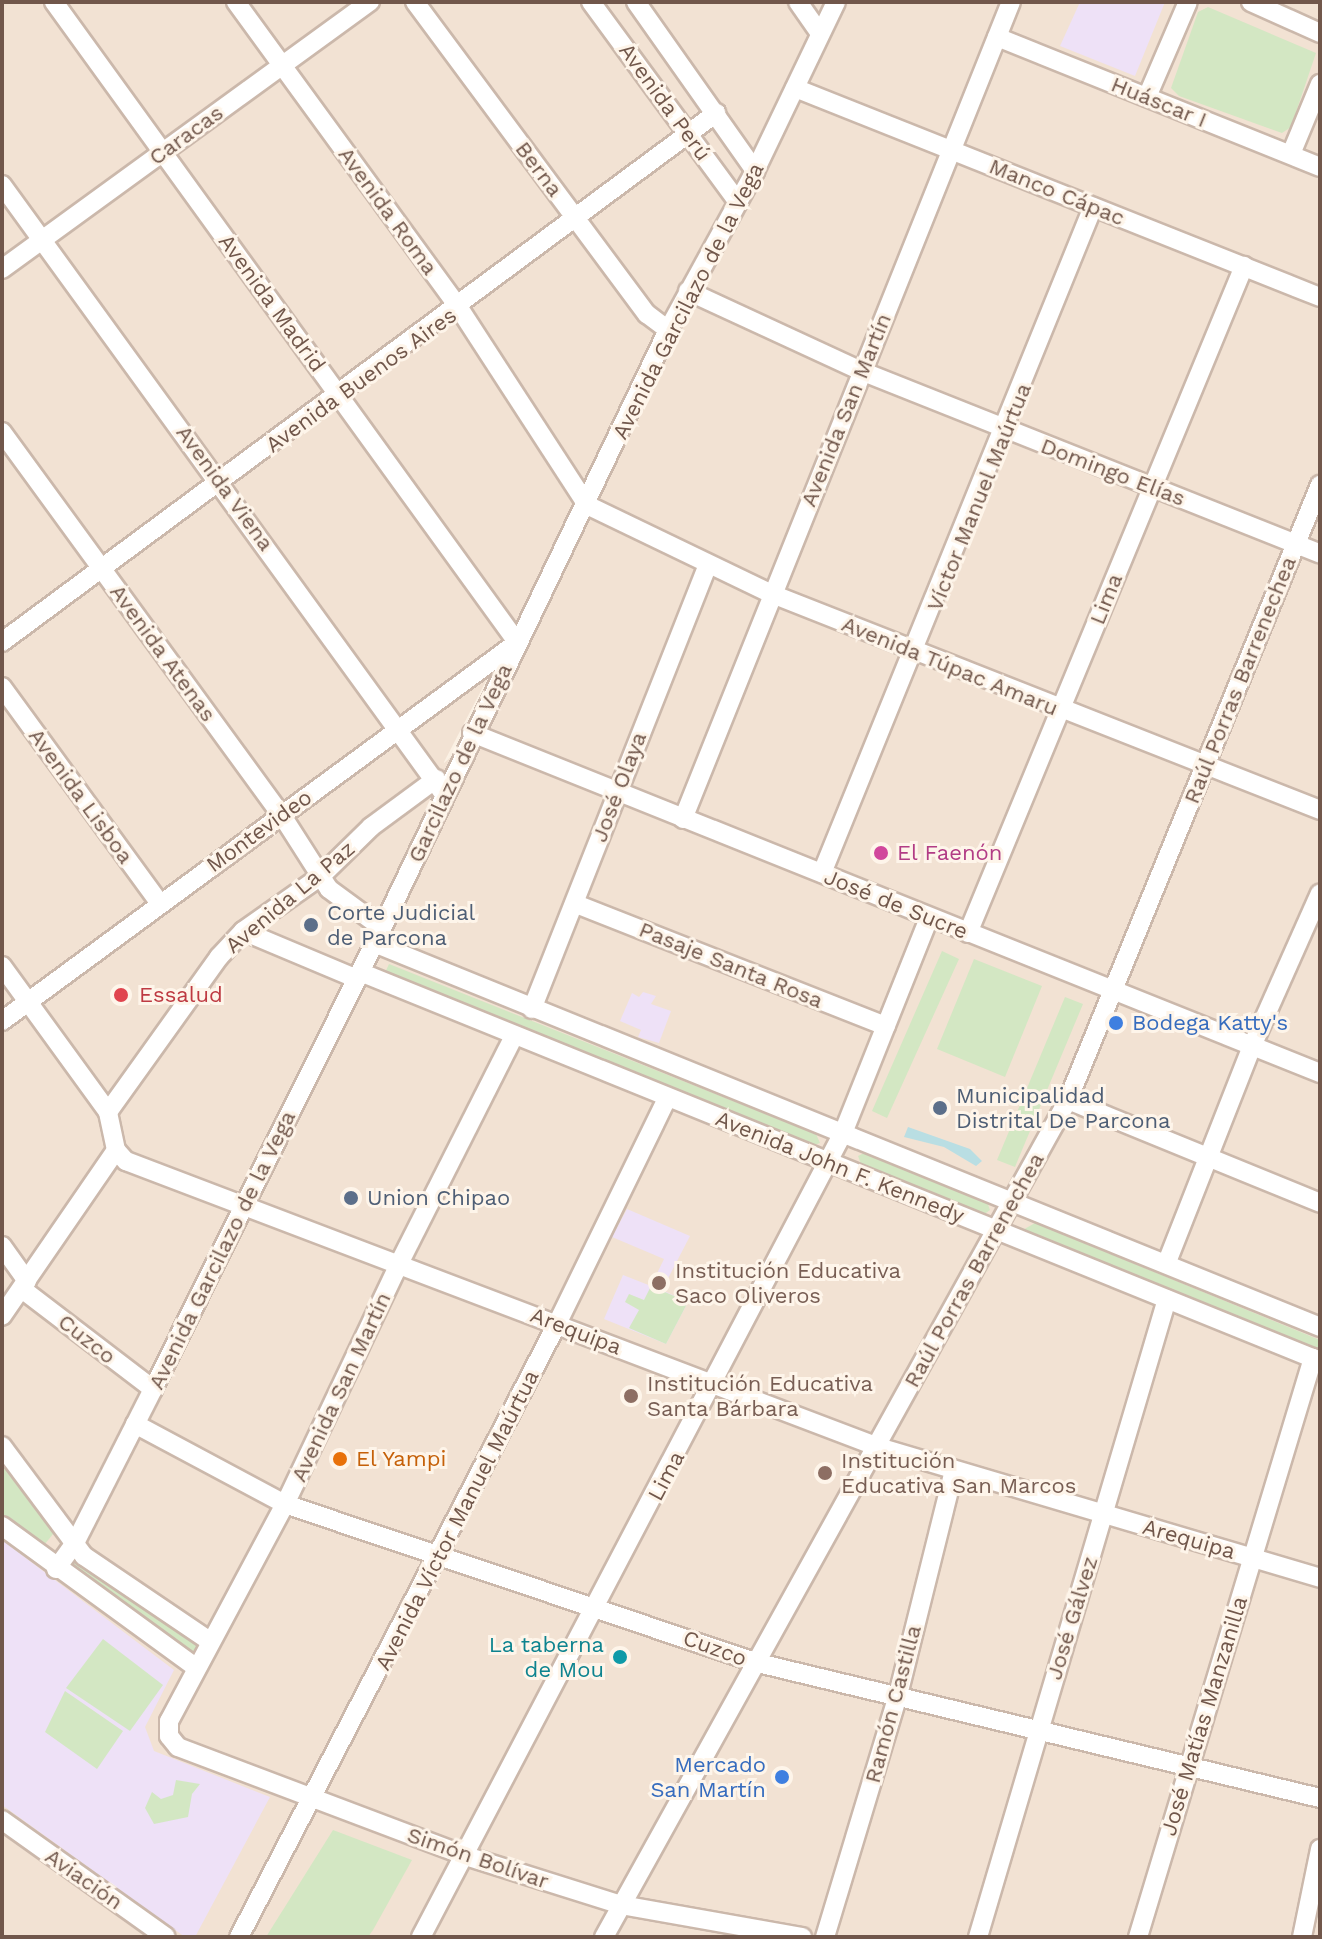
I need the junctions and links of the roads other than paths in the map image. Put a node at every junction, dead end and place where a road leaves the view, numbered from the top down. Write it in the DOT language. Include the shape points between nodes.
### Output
graph roads {
  1 [pos="54,2"];
  2 [pos="236,2"];
  3 [pos="370,2"];
  4 [pos="415,2"];
  5 [pos="591,2"];
  6 [pos="636,2"];
  7 [pos="798,2"];
  8 [pos="1011,2"];
  9 [pos="1188,2"];
  10 [pos="1251,2"];
  11 [pos="835,3"];
  12 [pos="820,33"];
  13 [pos="1320,33"];
  14 [pos="997,37"];
  15 [pos="282,66"];
  16 [pos="1320,84"];
  17 [pos="795,88"];
  18 [pos="1147,97"];
  19 [pos="716,113"];
  20 [pos="689,136"];
  21 [pos="953,150"];
  22 [pos="162,153"];
  23 [pos="1291,154"];
  24 [pos="1320,167"];
  25 [pos="755,171"];
  26 [pos="2,185"];
  27 [pos="738,202"];
  28 [pos="1093,207"];
  29 [pos="577,220"];
  30 [pos="42,240"];
  31 [pos="1244,266"];
  32 [pos="2,269"];
  33 [pos="688,291"];
  34 [pos="1320,297"];
  35 [pos="459,308"];
  36 [pos="668,330"];
  37 [pos="861,371"];
  38 [pos="340,396"];
  39 [pos="1007,430"];
  40 [pos="2,432"];
  41 [pos="222,482"];
  42 [pos="1320,485"];
  43 [pos="1152,486"];
  44 [pos="587,505"];
  45 [pos="1295,544"];
  46 [pos="1320,554"];
  47 [pos="707,566"];
  48 [pos="101,568"];
  49 [pos="772,594"];
  50 [pos="2,642"];
  51 [pos="517,642"];
  52 [pos="915,653"];
  53 [pos="2,687"];
  54 [pos="1060,711"];
  55 [pos="399,728"];
  56 [pos="472,733"];
  57 [pos="1205,767"];
  58 [pos="440,786"];
  59 [pos="616,790"];
  60 [pos="1320,810"];
  61 [pos="281,814"];
  62 [pos="683,819"];
  63 [pos="822,873"];
  64 [pos="321,876"];
  65 [pos="1320,893"];
  66 [pos="160,904"];
  67 [pos="576,904"];
  68 [pos="929,918"];
  69 [pos="243,931"];
  70 [pos="968,933"];
  71 [pos="378,936"];
  72 [pos="2,966"];
  73 [pos="358,975"];
  74 [pos="1110,992"];
  75 [pos="28,1002"];
  76 [pos="532,1009"];
  77 [pos="2,1021"];
  78 [pos="886,1026"];
  79 [pos="514,1036"];
  80 [pos="1252,1046"];
  81 [pos="1320,1073"];
  82 [pos="667,1098"];
  83 [pos="1068,1100"];
  84 [pos="108,1112"];
  85 [pos="843,1133"];
  86 [pos="116,1150"];
  87 [pos="1209,1158"];
  88 [pos="826,1160"];
  89 [pos="1012,1200"];
  90 [pos="1320,1203"];
  91 [pos="245,1204"];
  92 [pos="995,1230"];
  93 [pos="2,1246"];
  94 [pos="400,1262"];
  95 [pos="1167,1262"];
  96 [pos="24,1285"];
  97 [pos="1167,1299"];
  98 [pos="2,1316"];
  99 [pos="1318,1321"];
  100 [pos="557,1324"];
  101 [pos="1316,1359"];
  102 [pos="714,1385"];
  103 [pos="153,1389"];
  104 [pos="135,1424"];
  105 [pos="2,1446"];
  106 [pos="878,1447"];
  107 [pos="954,1470"];
  108 [pos="285,1504"];
  109 [pos="1103,1515"];
  110 [pos="2,1526"];
  111 [pos="75,1543"];
  112 [pos="438,1556"];
  113 [pos="1252,1556"];
  114 [pos="56,1569"];
  115 [pos="1320,1578"];
  116 [pos="598,1606"];
  117 [pos="211,1642"];
  118 [pos="758,1663"];
  119 [pos="197,1668"];
  120 [pos="897,1699"];
  121 [pos="1037,1733"];
  122 [pos="169,1736"];
  123 [pos="1190,1768"];
  124 [pos="315,1798"];
  125 [pos="1320,1798"];
  126 [pos="2,1820"];
  127 [pos="1320,1849"];
  128 [pos="466,1856"];
  129 [pos="621,1905"];
  130 [pos="166,1937"];
  131 [pos="239,1937"];
  132 [pos="421,1937"];
  133 [pos="604,1937"];
  134 [pos="802,1937"];
  135 [pos="825,1937"];
  136 [pos="978,1937"];
  137 [pos="1138,1937"];
  138 [pos="1302,1937"];
  1 -- 22 [label="street, Avenida Madrid"];
  2 -- 15 [label="street, Avenida Roma"];
  3 -- 15 [label="street, Caracas"];
  4 -- 29 [label="street, Berna"];
  5 -- 20 [label="street, Avenida Perú"];
  6 -- 19 [label="street, Avenida Perú"];
  7 -- 12 [label="street"];
  8 -- 14 [label="street, Avenida San Martín"];
  9 -- 18 [label="street"];
  10 -- 13 [label="street"];
  11 -- 12 [label="street, Avenida Garcilazo de la Vega"];
  12 -- 17 [label="street, Avenida Garcilazo de la Vega"];
  14 -- 18 [label="street, Huáscar I"];
  14 -- 21 [label="street, Avenida San Martín"];
  15 -- 22 [label="street, Caracas"];
  15 -- 35 [label="street, Avenida Roma"];
  16 -- 23 [label="street"];
  17 -- 21 [label="street, Manco Cápac"];
  17 -- 25 [label="street, Avenida Garcilazo de la Vega"];
  18 -- 23 [label="street, Huáscar I"];
  19 -- 20 [label="street, Avenida Buenos Aires"];
  19 -- 25 [label="street, Avenida Perú"];
  20 -- 27 [label="street, Avenida Perú"];
  20 -- 29 [label="street, Avenida Buenos Aires"];
  21 -- 28 [label="street, Manco Cápac"];
  21 -- 37 [label="street, Avenida San Martín"];
  22 -- 30 [label="street, Caracas"];
  22 -- 38 [label="street, Avenida Madrid"];
  23 -- 24 [label="street, Huáscar I"];
  25 -- 27 [label="street, Avenida Garcilazo de la Vega"];
  26 -- 30 [label="street, Avenida Viena"];
  27 -- 33 [label="street, Avenida Garcilazo de la Vega"];
  28 -- 31 [label="street, Manco Cápac"];
  28 -- 39 [label="street, Víctor Manuel Maúrtua"];
  29 -- 35 [label="street, Avenida Buenos Aires"];
  29 -- 36 [label="street, Berna" via="647,314"];
  30 -- 32 [label="street, Caracas"];
  30 -- 41 [label="street, Avenida Viena"];
  31 -- 34 [label="street, Manco Cápac"];
  31 -- 43 [label="street, Lima"];
  33 -- 36 [label="street, Avenida Garcilazo de la Vega"];
  33 -- 37 [label="street, Domingo Elías"];
  35 -- 38 [label="street, Avenida Buenos Aires"];
  35 -- 44 [label="street, Avenida Roma"];
  36 -- 44 [label="street, Avenida Garcilazo de la Vega"];
  37 -- 39 [label="street, Domingo Elías"];
  37 -- 49 [label="street, Avenida San Martín"];
  38 -- 41 [label="street, Avenida Buenos Aires"];
  38 -- 51 [label="street, Avenida Madrid"];
  39 -- 43 [label="street, Domingo Elías"];
  39 -- 52 [label="street, Víctor Manuel Maúrtua"];
  40 -- 48 [label="street, Avenida Atenas"];
  41 -- 48 [label="street, Avenida Buenos Aires"];
  41 -- 55 [label="street, Avenida Viena"];
  42 -- 45 [label="street, Raúl Porras Barrenechea"];
  43 -- 45 [label="street, Domingo Elías"];
  43 -- 54 [label="street, Lima"];
  44 -- 47 [label="street, Avenida Túpac Amaru"];
  44 -- 51 [label="street, Avenida Garcilazo de la Vega"];
  45 -- 46 [label="street, Domingo Elías"];
  45 -- 57 [label="street, Raúl Porras Barrenechea"];
  47 -- 49 [label="street, Avenida Túpac Amaru"];
  47 -- 59 [label="street, José Olaya"];
  48 -- 50 [label="street, Avenida Buenos Aires"];
  48 -- 61 [label="street, Avenida Atenas"];
  49 -- 52 [label="street, Avenida Túpac Amaru"];
  49 -- 62 [label="street, Avenida San Martín"];
  51 -- 55 [label="street, Montevideo"];
  51 -- 56 [label="street, Garcilazo de la Vega"];
  52 -- 54 [label="street, Avenida Túpac Amaru"];
  52 -- 63 [label="street, Víctor Manuel Maúrtua"];
  53 -- 66 [label="street, Avenida Lisboa"];
  54 -- 57 [label="street, Avenida Túpac Amaru"];
  54 -- 70 [label="street, Lima"];
  55 -- 58 [label="street, Avenida Viena"];
  55 -- 61 [label="street, Montevideo"];
  56 -- 58 [label="street, Garcilazo de la Vega"];
  56 -- 59 [label="street, José de Sucre"];
  57 -- 60 [label="street, Avenida Túpac Amaru"];
  57 -- 74 [label="street, Raúl Porras Barrenechea"];
  58 -- 64 [label="street, Avenida La Paz" via="371,827"];
  58 -- 71 [label="street, Garcilazo de la Vega"];
  59 -- 62 [label="street, José de Sucre"];
  59 -- 67 [label="street, José Olaya"];
  61 -- 64 [label="street, Avenida Atenas"];
  61 -- 66 [label="street, Montevideo"];
  62 -- 63 [label="street, José de Sucre"];
  63 -- 68 [label="street, José de Sucre"];
  64 -- 69 [label="street, Avenida La Paz"];
  64 -- 71 [label="street, Avenida Atenas"];
  65 -- 80 [label="street"];
  66 -- 75 [label="street, Montevideo"];
  67 -- 76 [label="street, José Olaya"];
  67 -- 78 [label="street, Pasaje Santa Rosa"];
  68 -- 70 [label="street, José de Sucre"];
  68 -- 78 [label="street, Lima"];
  69 -- 73 [label="street, Avenida John F. Kennedy"];
  69 -- 84 [label="street, Avenida La Paz"];
  70 -- 74 [label="street, José de Sucre"];
  71 -- 73 [label="street, Avenida Garcilazo de la Vega"];
  71 -- 76 [label="street, Avenida John F. Kennedy"];
  72 -- 75 [label="street"];
  73 -- 79 [label="street, Avenida John F. Kennedy"];
  73 -- 91 [label="street, Avenida Garcilazo de la Vega"];
  74 -- 80 [label="street, José de Sucre"];
  74 -- 83 [label="street, Raúl Porras Barrenechea"];
  75 -- 77 [label="street, Montevideo"];
  75 -- 84 [label="street"];
  76 -- 85 [label="street, Avenida John F. Kennedy"];
  78 -- 85 [label="street, Lima"];
  79 -- 82 [label="street, Avenida John F. Kennedy"];
  79 -- 94 [label="street, Avenida San Martín"];
  80 -- 81 [label="street, José de Sucre"];
  80 -- 87 [label="street"];
  82 -- 88 [label="street, Avenida John F. Kennedy"];
  82 -- 100 [label="street, Avenida Víctor Manuel Maúrtua"];
  83 -- 87 [label="street"];
  83 -- 89 [label="street, Raúl Porras Barrenechea"];
  84 -- 86 [label="street"];
  85 -- 88 [label="street, Lima"];
  85 -- 89 [label="street, Avenida John F. Kennedy"];
  86 -- 91 [label="street, Arequipa" via="126,1161"];
  86 -- 96 [label="street"];
  87 -- 90 [label="street"];
  87 -- 95 [label="street"];
  88 -- 92 [label="street, Avenida John F. Kennedy"];
  88 -- 102 [label="street, Lima"];
  89 -- 92 [label="street, Raúl Porras Barrenechea"];
  89 -- 95 [label="street, Avenida John F. Kennedy"];
  91 -- 94 [label="street, Arequipa"];
  91 -- 103 [label="street, Avenida Garcilazo de la Vega"];
  92 -- 97 [label="street, Avenida John F. Kennedy"];
  92 -- 106 [label="street, Raúl Porras Barrenechea"];
  93 -- 96 [label="street, Cuzco"];
  94 -- 100 [label="street, Arequipa"];
  94 -- 108 [label="street, Avenida San Martín"];
  95 -- 99 [label="street, Avenida John F. Kennedy"];
  96 -- 98 [label="street"];
  96 -- 103 [label="street, Cuzco"];
  97 -- 101 [label="street, Avenida John F. Kennedy"];
  97 -- 109 [label="street, José Gálvez"];
  100 -- 102 [label="street, Arequipa"];
  100 -- 112 [label="street, Avenida Víctor Manuel Maúrtua"];
  101 -- 113 [label="street, José Matías Manzanilla"];
  102 -- 106 [label="street, Arequipa"];
  102 -- 116 [label="street, Lima"];
  103 -- 104 [label="street, Avenida Garcilazo de la Vega"];
  104 -- 108 [label="street, Cuzco"];
  104 -- 111 [label="street, Avenida Garcilazo de la Vega"];
  105 -- 111 [label="street"];
  106 -- 107 [label="street, Arequipa"];
  106 -- 118 [label="street, Raúl Porras Barrenechea"];
  107 -- 109 [label="street, Arequipa"];
  107 -- 120 [label="street, Ramón Castilla"];
  108 -- 112 [label="street, Cuzco"];
  108 -- 117 [label="street, Avenida San Martín"];
  109 -- 113 [label="street, Arequipa"];
  109 -- 121 [label="street, José Gálvez"];
  110 -- 114 [label="street"];
  111 -- 114 [label="street, Avenida Garcilazo de la Vega"];
  111 -- 117 [label="street" via="84,1556"];
  112 -- 116 [label="street, Cuzco"];
  112 -- 124 [label="street, Avenida Víctor Manuel Maúrtua"];
  113 -- 115 [label="street, Arequipa"];
  113 -- 123 [label="street, José Matías Manzanilla"];
  114 -- 119 [label="street"];
  116 -- 118 [label="street, Cuzco"];
  116 -- 128 [label="street, Lima"];
  117 -- 119 [label="street, Avenida San Martín"];
  118 -- 120 [label="street, Cuzco"];
  118 -- 129 [label="street, Raúl Porras Barrenechea"];
  119 -- 122 [label="street, Avenida San Martín" via="169,1721"];
  120 -- 121 [label="street, Cuzco"];
  120 -- 135 [label="street, Ramón Castilla"];
  121 -- 123 [label="street, Cuzco"];
  121 -- 136 [label="street, José Gálvez"];
  122 -- 124 [label="street, Simón Bolívar" via="178,1747"];
  123 -- 125 [label="street, Cuzco"];
  123 -- 137 [label="street, José Matías Manzanilla"];
  124 -- 128 [label="street, Simón Bolívar"];
  124 -- 131 [label="street, Avenida Víctor Manuel Maúrtua"];
  126 -- 130 [label="street, Aviación"];
  127 -- 138 [label="street"];
  128 -- 129 [label="street, Simón Bolívar"];
  128 -- 132 [label="street, Lima"];
  129 -- 133 [label="street, Raúl Porras Barrenechea"];
  129 -- 134 [label="street, Simón Bolívar"];
}
